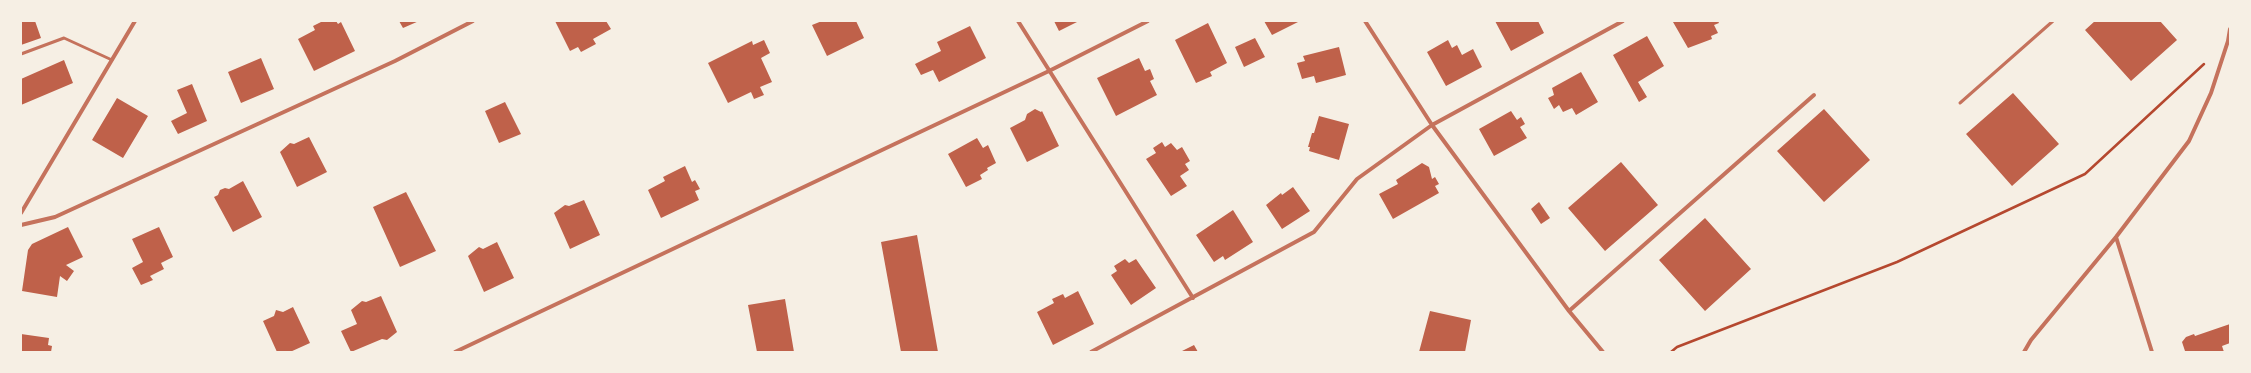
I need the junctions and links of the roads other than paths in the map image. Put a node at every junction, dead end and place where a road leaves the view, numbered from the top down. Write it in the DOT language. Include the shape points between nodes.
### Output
graph roads {
  1 [pos="135,21"];
  2 [pos="473,21"];
  3 [pos="1018,21"];
  4 [pos="1148,21"];
  5 [pos="1365,21"];
  6 [pos="1623,21"];
  7 [pos="2053,21"];
  8 [pos="2230,29"];
  9 [pos="21,54"];
  10 [pos="112,60"];
  11 [pos="1050,71"];
  12 [pos="1814,95"];
  13 [pos="1960,103"];
  14 [pos="1432,125"];
  15 [pos="21,213"];
  16 [pos="21,225"];
  17 [pos="2116,237"];
  18 [pos="1193,298"];
  19 [pos="1569,311"];
  20 [pos="455,352"];
  21 [pos="1091,352"];
  22 [pos="1603,352"];
  23 [pos="2024,352"];
  24 [pos="2152,352"];
  1 -- 10 [label="street"];
  2 -- 16 [label="street" via="395,61 55,217"];
  3 -- 11 [label="street"];
  4 -- 11 [label="street"];
  5 -- 14 [label="street"];
  6 -- 14 [label="street"];
  7 -- 13 [label="lane"];
  8 -- 17 [label="street" via="2211,93 2189,141"];
  9 -- 10 [label="lane" via="64,38"];
  10 -- 15 [label="street"];
  11 -- 18 [label="street"];
  11 -- 20 [label="street"];
  12 -- 19 [label="street"];
  14 -- 18 [label="street" via="1358,179 1314,232"];
  14 -- 19 [label="street"];
  17 -- 23 [label="street" via="2031,340"];
  17 -- 24 [label="street"];
  18 -- 21 [label="street"];
  19 -- 22 [label="street"];
}
